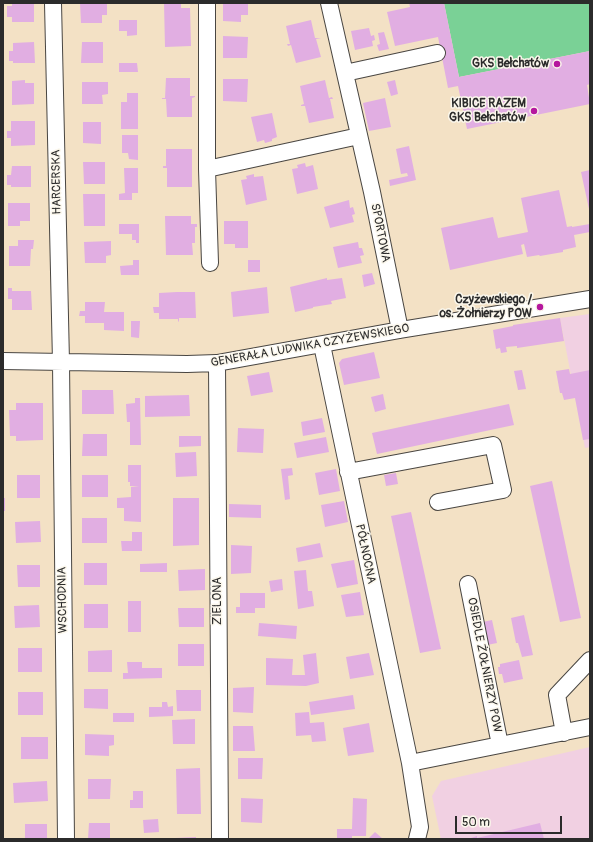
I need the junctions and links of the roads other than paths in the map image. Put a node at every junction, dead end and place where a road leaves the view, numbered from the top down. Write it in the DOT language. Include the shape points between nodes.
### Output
graph roads {
  1 [pos="53,3"];
  2 [pos="207,3"];
  3 [pos="329,3"];
  4 [pos="437,53"];
  5 [pos="345,73"];
  6 [pos="359,136"];
  7 [pos="207,169"];
  8 [pos="210,263"];
  9 [pos="590,299"];
  10 [pos="400,330"];
  11 [pos="322,345"];
  12 [pos="3,361"];
  13 [pos="61,362"];
  14 [pos="217,363"];
  15 [pos="348,472"];
  16 [pos="438,502"];
  17 [pos="468,584"];
  18 [pos="590,660"];
  19 [pos="590,727"];
  20 [pos="564,733"];
  21 [pos="500,745"];
  22 [pos="410,763"];
  23 [pos="66,839"];
  24 [pos="220,839"];
  25 [pos="417,839"];
  1 -- 13 [label="street, HARCERSKA"];
  2 -- 7 [label="street"];
  3 -- 5 [label="street, SPORTOWA"];
  4 -- 5 [label="street"];
  5 -- 6 [label="street, SPORTOWA"];
  6 -- 7 [label="street"];
  6 -- 10 [label="street, SPORTOWA"];
  7 -- 8 [label="street"];
  9 -- 10 [label="street, GENERAŁA LUDWIKA CZYŻEWSKIEGO"];
  10 -- 11 [label="street, GENERAŁA LUDWIKA CZYŻEWSKIEGO"];
  11 -- 14 [label="street, GENERAŁA LUDWIKA CZYŻEWSKIEGO"];
  11 -- 15 [label="street, PÓŁNOCNA"];
  12 -- 13 [label="street, GENERAŁA LUDWIKA CZYŻEWSKIEGO"];
  13 -- 14 [label="street, GENERAŁA LUDWIKA CZYŻEWSKIEGO"];
  13 -- 23 [label="street, WSCHODNIA"];
  14 -- 24 [label="street, ZIELONA"];
  15 -- 16 [label="street" via="493,445 503,490"];
  15 -- 22 [label="street, PÓŁNOCNA"];
  17 -- 21 [label="street, OSIEDLE ŻOŁNIERZY POW"];
  18 -- 20 [label="street" via="557,695"];
  19 -- 20 [label="street"];
  20 -- 21 [label="street"];
  21 -- 22 [label="street"];
  22 -- 25 [label="street, PÓŁNOCNA" via="420,827"];
}
